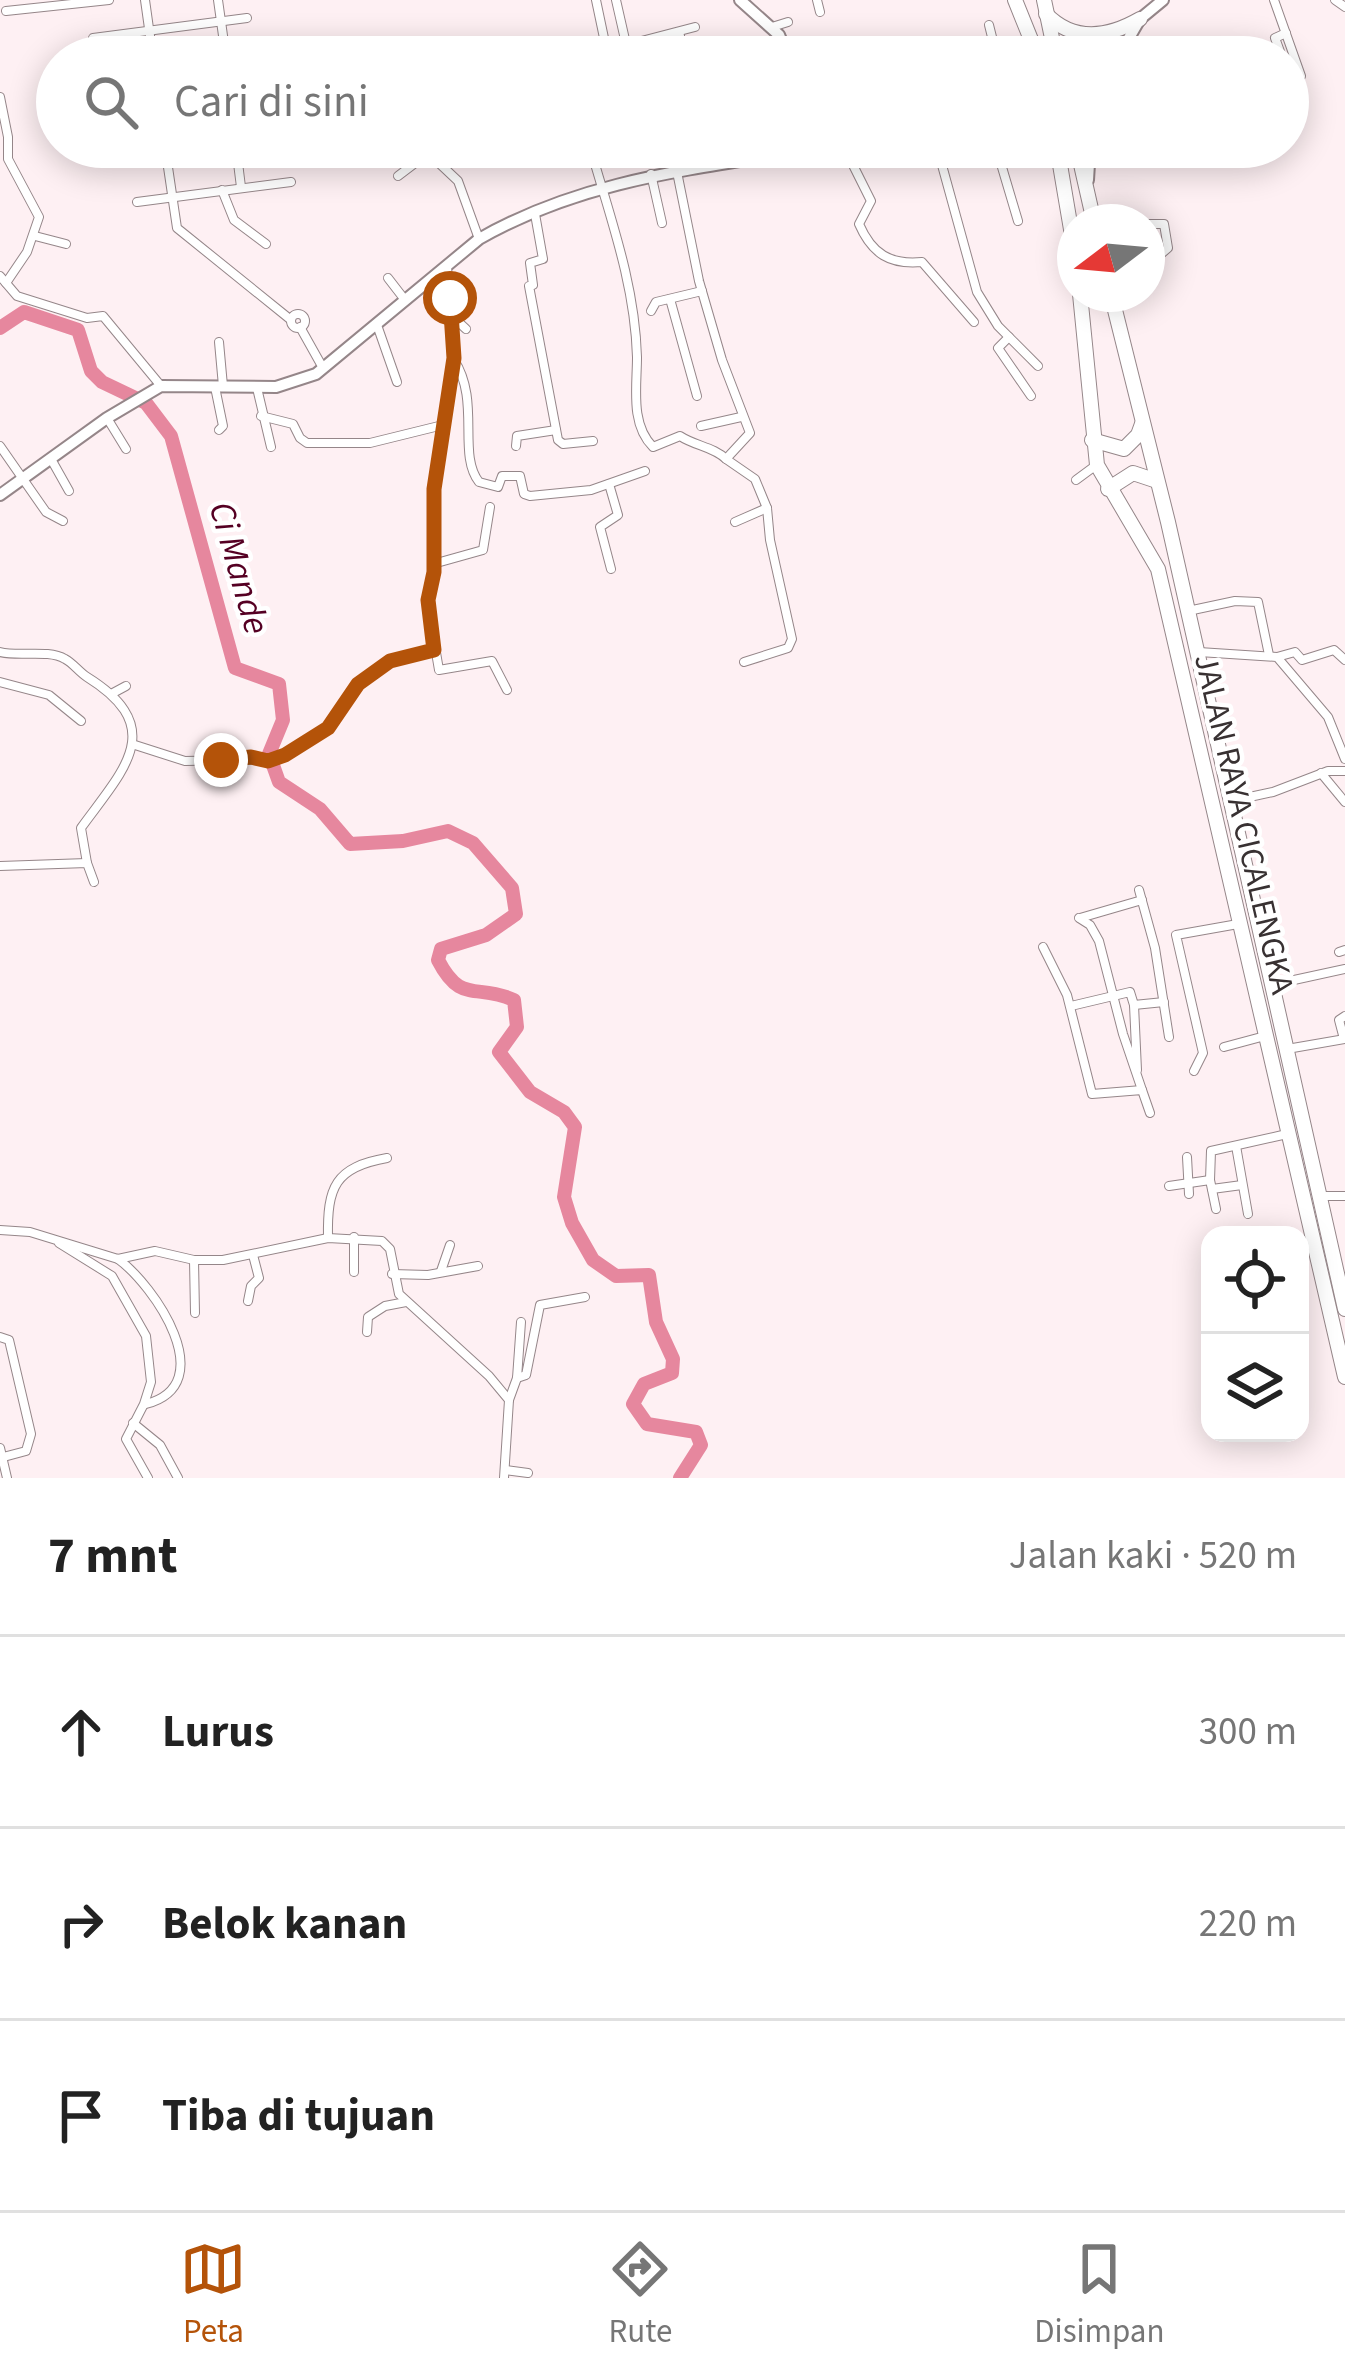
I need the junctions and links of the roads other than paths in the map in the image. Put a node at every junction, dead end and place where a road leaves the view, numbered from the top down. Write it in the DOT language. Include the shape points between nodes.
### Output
graph roads {
  1 [pos="109,0"];
  2 [pos="145,0"];
  3 [pos="218,0"];
  4 [pos="596,0"];
  5 [pos="616,0"];
  6 [pos="740,0"];
  7 [pos="817,0"];
  8 [pos="1015,0"];
  9 [pos="1163,0"];
  10 [pos="1274,0"];
  11 [pos="1335,0"];
  12 [pos="60,3"];
  13 [pos="1045,7"];
  14 [pos="1345,7"];
  15 [pos="6,11"];
  16 [pos="820,12"];
  17 [pos="247,18"];
  18 [pos="1140,19"];
  19 [pos="220,21"];
  20 [pos="788,22"];
  21 [pos="989,25"];
  22 [pos="695,27"];
  23 [pos="772,27"];
  24 [pos="149,31"];
  25 [pos="679,32"];
  26 [pos="1286,33"];
  27 [pos="109,36"];
  28 [pos="150,36"];
  29 [pos="222,36"];
  30 [pos="604,36"];
  31 [pos="624,36"];
  32 [pos="663,36"];
  33 [pos="680,36"];
  34 [pos="777,36"];
  35 [pos="992,36"];
  36 [pos="1030,36"];
  37 [pos="1130,36"];
  38 [pos="1278,36"];
  39 [pos="1286,36"];
  40 [pos="0,97"];
  41 [pos="2,112"];
  42 [pos="4,138"];
  43 [pos="167,168"];
  44 [pos="239,168"];
  45 [pos="407,168"];
  46 [pos="443,168"];
  47 [pos="596,168"];
  48 [pos="689,168"];
  49 [pos="855,168"];
  50 [pos="943,168"];
  51 [pos="1002,168"];
  52 [pos="1061,168"];
  53 [pos="1082,168"];
  54 [pos="1089,168"];
  55 [pos="676,170"];
  56 [pos="651,174"];
  57 [pos="398,176"];
  58 [pos="291,182"];
  59 [pos="602,187"];
  60 [pos="241,188"];
  61 [pos="222,190"];
  62 [pos="1087,192"];
  63 [pos="171,196"];
  64 [pos="137,202"];
  65 [pos="1067,204"];
  66 [pos="1090,204"];
  67 [pos="535,214"];
  68 [pos="1018,221"];
  69 [pos="662,223"];
  70 [pos="35,236"];
  71 [pos="479,239"];
  72 [pos="65,244"];
  73 [pos="266,244"];
  74 [pos="939,257"];
  75 [pos="922,262"];
  76 [pos="447,267"];
  77 [pos="388,278"];
  78 [pos="3,279"];
  79 [pos="702,291"];
  80 [pos="670,299"];
  81 [pos="406,302"];
  82 [pos="651,310"];
  83 [pos="1081,312"];
  84 [pos="1115,312"];
  85 [pos="452,316"];
  86 [pos="974,322"];
  87 [pos="377,325"];
  88 [pos="466,329"];
  89 [pos="1009,338"];
  90 [pos="220,342"];
  91 [pos="454,358"];
  92 [pos="1038,366"];
  93 [pos="324,369"];
  94 [pos="397,382"];
  95 [pos="161,386"];
  96 [pos="219,386"];
  97 [pos="256,388"];
  98 [pos="697,396"];
  99 [pos="1031,396"];
  100 [pos="261,416"];
  101 [pos="741,416"];
  102 [pos="107,418"];
  103 [pos="1142,424"];
  104 [pos="443,425"];
  105 [pos="701,425"];
  106 [pos="219,430"];
  107 [pos="556,430"];
  108 [pos="1092,440"];
  109 [pos="593,441"];
  110 [pos="0,446"];
  111 [pos="516,446"];
  112 [pos="271,447"];
  113 [pos="126,449"];
  114 [pos="50,458"];
  115 [pos="726,459"];
  116 [pos="1097,465"];
  117 [pos="646,471"];
  118 [pos="22,477"];
  119 [pos="1076,480"];
  120 [pos="1154,480"];
  121 [pos="609,484"];
  122 [pos="1108,489"];
  123 [pos="69,490"];
  124 [pos="0,495"];
  125 [pos="490,507"];
  126 [pos="767,508"];
  127 [pos="63,521"];
  128 [pos="735,522"];
  129 [pos="434,564"];
  130 [pos="611,569"];
  131 [pos="1187,611"];
  132 [pos="434,650"];
  133 [pos="0,652"];
  134 [pos="1196,652"];
  135 [pos="1273,656"];
  136 [pos="1345,659"];
  137 [pos="744,662"];
  138 [pos="0,682"];
  139 [pos="126,686"];
  140 [pos="507,690"];
  141 [pos="113,693"];
  142 [pos="81,721"];
  143 [pos="135,746"];
  144 [pos="1345,759"];
  145 [pos="1345,771"];
  146 [pos="1322,773"];
  147 [pos="1230,801"];
  148 [pos="1345,802"];
  149 [pos="87,863"];
  150 [pos="0,866"];
  151 [pos="94,882"];
  152 [pos="1240,923"];
  153 [pos="1043,947"];
  154 [pos="1345,969"];
  155 [pos="1271,986"];
  156 [pos="1113,995"];
  157 [pos="1164,1002"];
  158 [pos="1134,1005"];
  159 [pos="1071,1006"];
  160 [pos="1345,1016"];
  161 [pos="1265,1036"];
  162 [pos="1169,1037"];
  163 [pos="1344,1039"];
  164 [pos="1224,1047"];
  165 [pos="1285,1049"];
  166 [pos="1194,1071"];
  167 [pos="1136,1076"];
  168 [pos="1142,1090"];
  169 [pos="1150,1113"];
  170 [pos="1288,1134"];
  171 [pos="1236,1146"];
  172 [pos="1187,1157"];
  173 [pos="387,1158"];
  174 [pos="1211,1184"];
  175 [pos="1242,1185"];
  176 [pos="1169,1186"];
  177 [pos="1189,1189"];
  178 [pos="1318,1196"];
  179 [pos="1345,1196"];
  180 [pos="1216,1209"];
  181 [pos="1248,1214"];
  182 [pos="0,1230"];
  183 [pos="354,1237"];
  184 [pos="328,1238"];
  185 [pos="51,1239"];
  186 [pos="450,1245"];
  187 [pos="254,1255"];
  188 [pos="118,1259"];
  189 [pos="194,1260"];
  190 [pos="478,1266"];
  191 [pos="354,1272"];
  192 [pos="440,1273"];
  193 [pos="392,1274"];
  194 [pos="585,1298"];
  195 [pos="248,1301"];
  196 [pos="406,1302"];
  197 [pos="1345,1309"];
  198 [pos="195,1313"];
  199 [pos="521,1322"];
  200 [pos="367,1332"];
  201 [pos="0,1337"];
  202 [pos="1345,1377"];
  203 [pos="517,1378"];
  204 [pos="509,1400"];
  205 [pos="144,1404"];
  206 [pos="133,1423"];
  207 [pos="1,1455"];
  208 [pos="527,1473"];
  209 [pos="505,1474"];
  210 [pos="8,1478"];
  211 [pos="148,1478"];
  212 [pos="178,1478"];
  1 -- 12 [label="street"];
  2 -- 24 [label="street"];
  3 -- 19 [label="street"];
  4 -- 30 [label="street"];
  5 -- 31 [label="street"];
  6 -- 23 [label="main road"];
  7 -- 16 [label="street"];
  8 -- 36 [label="highway"];
  9 -- 18 [label="main road"];
  10 -- 26 [label="street"];
  11 -- 14 [label="street"];
  12 -- 15 [label="street"];
  13 -- 18 [label="highway" via="1065,31 1083,34"];
  17 -- 19 [label="street"];
  18 -- 37 [label="main road"];
  19 -- 24 [label="street"];
  19 -- 29 [label="street"];
  20 -- 23 [label="street"];
  21 -- 35 [label="street"];
  22 -- 25 [label="street"];
  23 -- 34 [label="main road"];
  24 -- 27 [label="street"];
  24 -- 28 [label="street"];
  25 -- 32 [label="street"];
  25 -- 33 [label="street"];
  26 -- 38 [label="street"];
  26 -- 39 [label="street"];
  40 -- 41 [label="street"];
  41 -- 42 [label="street"];
  42 -- 70 [label="street" via="38,217"];
  43 -- 63 [label="street"];
  44 -- 60 [label="street"];
  45 -- 57 [label="street"];
  46 -- 71 [label="street" via="458,181"];
  47 -- 59 [label="street"];
  48 -- 55 [label="main road"];
  49 -- 75 [label="street" via="870,195 859,224 873,249 897,263"];
  50 -- 89 [label="street" via="977,292"];
  51 -- 68 [label="street"];
  52 -- 65 [label="highway"];
  53 -- 62 [label="highway"];
  54 -- 62 [label="main road"];
  55 -- 56 [label="main road"];
  55 -- 79 [label="street"];
  56 -- 59 [label="main road"];
  56 -- 69 [label="street"];
  58 -- 60 [label="street"];
  59 -- 67 [label="main road"];
  59 -- 115 [label="street" via="634,321 642,433 653,447 680,436"];
  60 -- 61 [label="street"];
  61 -- 63 [label="street"];
  61 -- 73 [label="street" via="234,220"];
  62 -- 66 [label="highway"];
  63 -- 64 [label="street"];
  63 -- 93 [label="street" via="178,230 300,327"];
  67 -- 71 [label="main road"];
  67 -- 107 [label="street" via="543,259 530,263 529,286"];
  70 -- 72 [label="street"];
  70 -- 78 [label="street"];
  71 -- 76 [label="main road"];
  74 -- 75 [label="street"];
  75 -- 86 [label="street"];
  76 -- 81 [label="main road"];
  76 -- 85 [label="street"];
  77 -- 81 [label="street"];
  78 -- 95 [label="street" via="28,301 106,318"];
  79 -- 80 [label="street"];
  79 -- 101 [label="street"];
  80 -- 82 [label="street"];
  80 -- 98 [label="street"];
  81 -- 87 [label="main road"];
  83 -- 108 [label="highway, JALAN RAYA CICALENGKA"];
  84 -- 103 [label="highway, JALAN RAYA CICALENGKA"];
  85 -- 88 [label="street"];
  85 -- 91 [label="street"];
  87 -- 93 [label="main road"];
  87 -- 94 [label="street"];
  89 -- 92 [label="street"];
  89 -- 99 [label="street" via="998,348"];
  90 -- 96 [label="street"];
  91 -- 104 [label="street"];
  91 -- 121 [label="street" via="469,398 469,462 479,482 497,487 503,476 520,476 526,496"];
  93 -- 97 [label="main road"];
  95 -- 96 [label="main road"];
  95 -- 102 [label="main road"];
  96 -- 97 [label="main road"];
  96 -- 106 [label="street"];
  97 -- 100 [label="street"];
  100 -- 104 [label="street" via="290,422 307,442 370,443"];
  100 -- 112 [label="street"];
  101 -- 105 [label="street"];
  101 -- 115 [label="street" via="750,437"];
  102 -- 113 [label="street"];
  102 -- 114 [label="main road"];
  103 -- 108 [label="highway" via="1126,448"];
  103 -- 120 [label="highway, JALAN RAYA CICALENGKA"];
  104 -- 129 [label="street"];
  107 -- 109 [label="street" via="560,443"];
  107 -- 111 [label="street" via="517,436"];
  108 -- 116 [label="highway, JALAN RAYA CICALENGKA"];
  110 -- 118 [label="street"];
  114 -- 118 [label="main road"];
  114 -- 123 [label="street"];
  115 -- 126 [label="street" via="755,478"];
  116 -- 119 [label="street"];
  116 -- 122 [label="highway, JALAN RAYA CICALENGKA"];
  117 -- 121 [label="street"];
  118 -- 124 [label="main road"];
  118 -- 127 [label="street" via="46,512"];
  120 -- 122 [label="highway" via="1133,472"];
  120 -- 131 [label="highway, JALAN RAYA CICALENGKA"];
  121 -- 130 [label="street" via="619,515 600,527"];
  122 -- 152 [label="highway, JALAN RAYA CICALENGKA" via="1158,568"];
  125 -- 129 [label="street" via="483,550"];
  126 -- 128 [label="street"];
  126 -- 137 [label="street" via="791,644"];
  129 -- 132 [label="street"];
  131 -- 134 [label="highway, JALAN RAYA CICALENGKA"];
  131 -- 135 [label="street" via="1258,602"];
  132 -- 140 [label="street" via="442,672 491,661"];
  132 -- 143 [label="street" via="390,661 358,684 328,728 272,760 185,761"];
  133 -- 141 [label="street" via="62,657"];
  134 -- 135 [label="street"];
  134 -- 147 [label="highway, JALAN RAYA CICALENGKA"];
  135 -- 136 [label="street" via="1295,652 1302,660 1334,650"];
  135 -- 144 [label="street" via="1328,717"];
  138 -- 142 [label="street" via="50,695"];
  139 -- 141 [label="street"];
  141 -- 143 [label="street"];
  143 -- 149 [label="street" via="81,828"];
  145 -- 146 [label="street"];
  146 -- 147 [label="street"];
  146 -- 148 [label="street"];
  147 -- 155 [label="highway, JALAN RAYA CICALENGKA"];
  149 -- 150 [label="street"];
  149 -- 151 [label="street"];
  152 -- 161 [label="highway, JALAN RAYA CICALENGKA"];
  152 -- 166 [label="street" via="1176,935 1204,1053"];
  153 -- 159 [label="street"];
  154 -- 155 [label="street"];
  155 -- 165 [label="highway, JALAN RAYA CICALENGKA"];
  156 -- 157 [label="street" via="1096,934 1078,918 1140,895"];
  156 -- 158 [label="street" via="1130,992"];
  156 -- 159 [label="street"];
  156 -- 167 [label="street"];
  157 -- 158 [label="street"];
  157 -- 162 [label="street"];
  158 -- 167 [label="street"];
  159 -- 168 [label="street" via="1092,1094"];
  160 -- 163 [label="street"];
  161 -- 164 [label="street"];
  161 -- 170 [label="highway, JALAN RAYA CICALENGKA"];
  163 -- 165 [label="street"];
  165 -- 178 [label="highway, JALAN RAYA CICALENGKA"];
  167 -- 168 [label="street"];
  168 -- 169 [label="street"];
  170 -- 171 [label="street"];
  170 -- 202 [label="highway, JALAN RAYA CICALENGKA"];
  171 -- 174 [label="street" via="1211,1151"];
  171 -- 175 [label="street"];
  172 -- 177 [label="street"];
  173 -- 184 [label="street" via="343,1173 328,1206"];
  174 -- 175 [label="street"];
  174 -- 177 [label="street"];
  174 -- 180 [label="street"];
  175 -- 181 [label="street"];
  176 -- 177 [label="street"];
  178 -- 179 [label="street"];
  178 -- 197 [label="highway, JALAN RAYA CICALENGKA"];
  182 -- 185 [label="street"];
  183 -- 184 [label="street"];
  183 -- 191 [label="street"];
  183 -- 193 [label="street" via="386,1242"];
  184 -- 187 [label="street"];
  185 -- 188 [label="street"];
  185 -- 205 [label="street" via="112,1276 134,1310 151,1354"];
  186 -- 192 [label="street"];
  187 -- 189 [label="street"];
  187 -- 195 [label="street" via="259,1278"];
  188 -- 189 [label="street" via="155,1251"];
  188 -- 205 [label="street" via="166,1310 179,1352 170,1390"];
  189 -- 198 [label="street"];
  190 -- 192 [label="street"];
  192 -- 193 [label="street"];
  193 -- 196 [label="street"];
  194 -- 203 [label="street" via="540,1305 526,1375"];
  196 -- 200 [label="street" via="368,1317"];
  196 -- 204 [label="street"];
  199 -- 203 [label="street"];
  201 -- 207 [label="street" via="9,1340 31,1434 26,1451"];
  203 -- 204 [label="street"];
  204 -- 209 [label="street"];
  205 -- 206 [label="street"];
  206 -- 211 [label="street" via="126,1441"];
  206 -- 212 [label="street" via="160,1444"];
  207 -- 210 [label="street"];
  208 -- 209 [label="street"];
}
